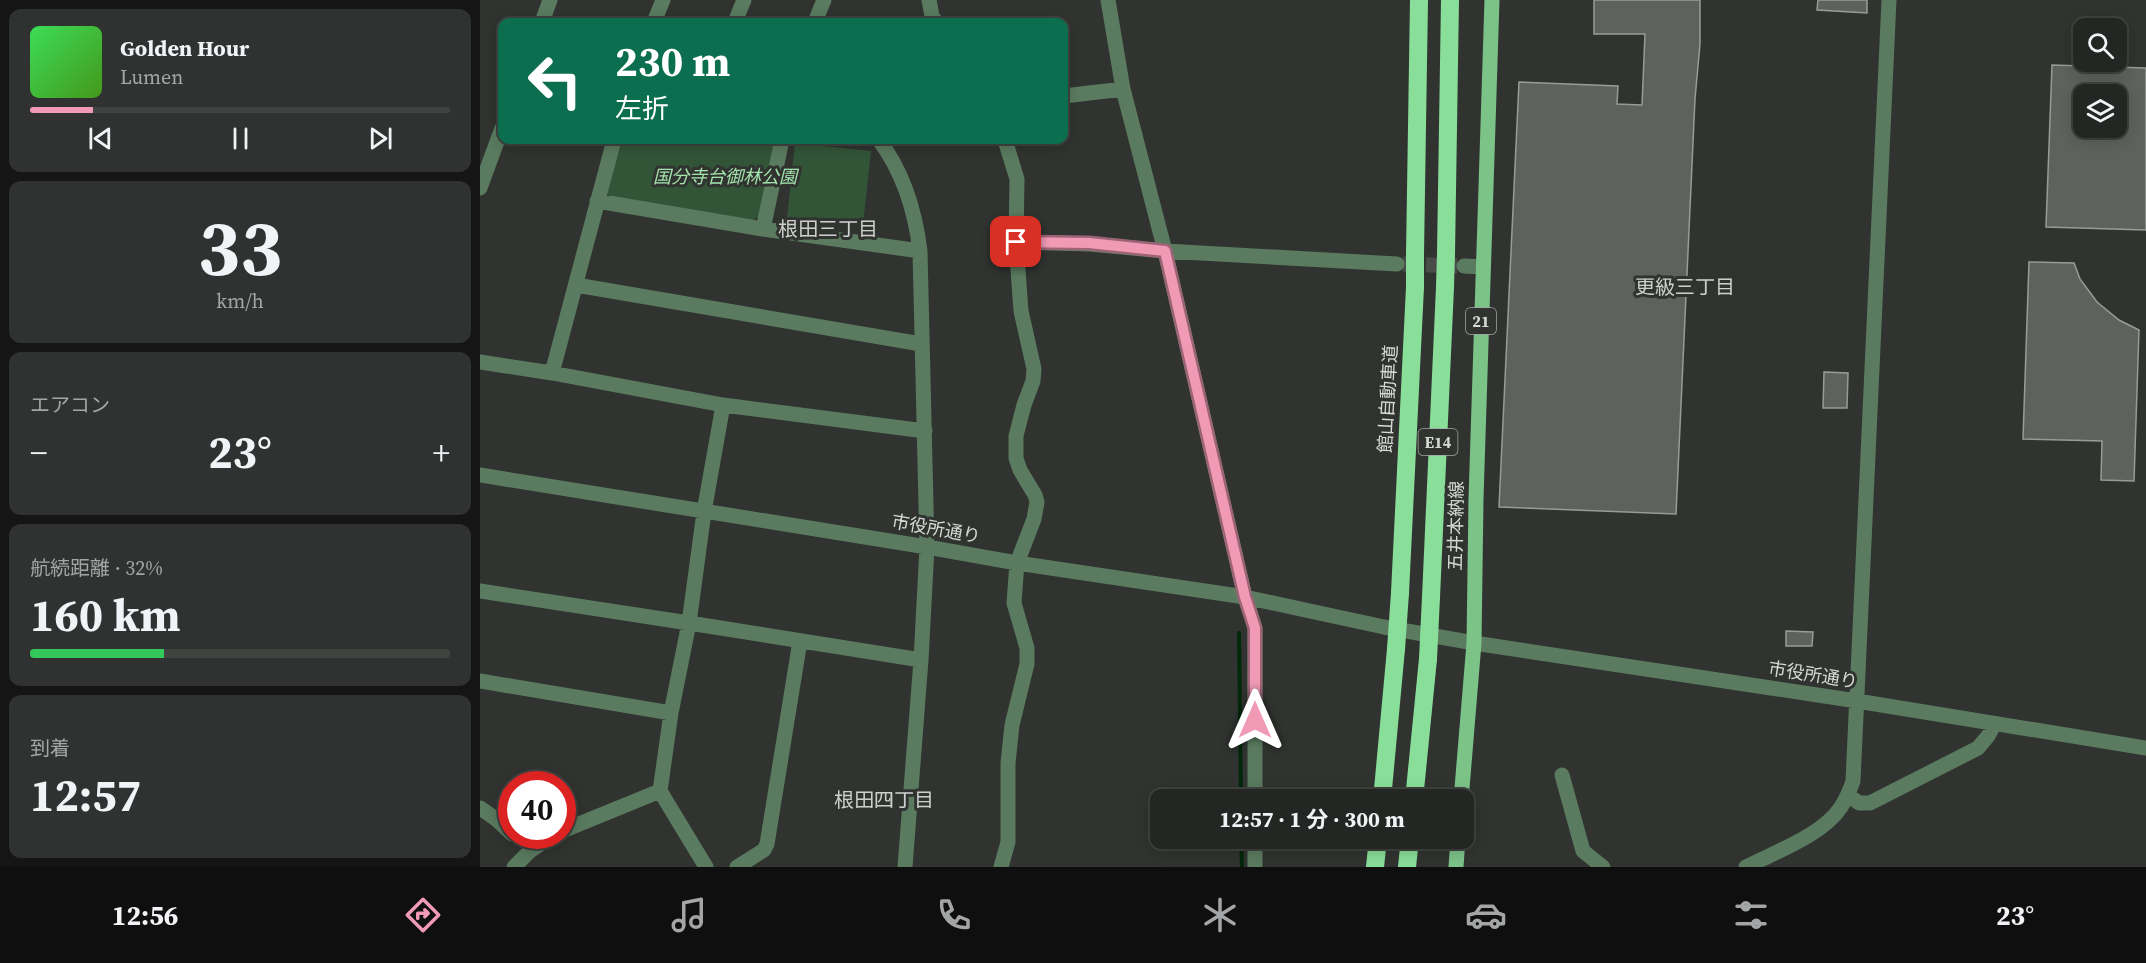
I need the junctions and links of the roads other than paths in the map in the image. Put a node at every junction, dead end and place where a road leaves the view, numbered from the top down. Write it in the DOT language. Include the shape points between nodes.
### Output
graph roads {
  1 [pos="550,0"];
  2 [pos="663,0"];
  3 [pos="744,0"];
  4 [pos="824,0"];
  5 [pos="929,0"];
  6 [pos="1108,0"];
  7 [pos="1419,0"];
  8 [pos="1450,0"];
  9 [pos="1492,0"];
  10 [pos="1889,0"];
  11 [pos="543,18"];
  12 [pos="656,18"];
  13 [pos="737,18"];
  14 [pos="817,18"];
  15 [pos="933,18"];
  16 [pos="1123,90"];
  17 [pos="1068,96"];
  18 [pos="498,139"];
  19 [pos="613,144"];
  20 [pos="781,144"];
  21 [pos="882,144"];
  22 [pos="1006,144"];
  23 [pos="480,188"];
  24 [pos="597,201"];
  25 [pos="763,230"];
  26 [pos="1016,242"];
  27 [pos="920,251"];
  28 [pos="1165,251"];
  29 [pos="1397,264"];
  30 [pos="1464,266"];
  31 [pos="1483,267"];
  32 [pos="576,285"];
  33 [pos="921,344"];
  34 [pos="480,362"];
  35 [pos="552,372"];
  36 [pos="723,405"];
  37 [pos="925,431"];
  38 [pos="480,475"];
  39 [pos="704,512"];
  40 [pos="927,547"];
  41 [pos="1017,563"];
  42 [pos="480,591"];
  43 [pos="1245,597"];
  44 [pos="689,622"];
  45 [pos="800,640"];
  46 [pos="1474,643"];
  47 [pos="921,660"];
  48 [pos="480,681"];
  49 [pos="1857,701"];
  50 [pos="671,712"];
  51 [pos="1994,725"];
  52 [pos="2146,748"];
  53 [pos="1562,775"];
  54 [pos="1255,789"];
  55 [pos="1383,789"];
  56 [pos="1415,789"];
  57 [pos="1462,789"];
  58 [pos="660,791"];
  59 [pos="1848,795"];
  60 [pos="480,808"];
  61 [pos="498,821"];
  62 [pos="576,825"];
  63 [pos="533,849"];
  64 [pos="1255,849"];
  65 [pos="1377,849"];
  66 [pos="1409,849"];
  67 [pos="1457,849"];
  68 [pos="530,851"];
  69 [pos="514,867"];
  70 [pos="706,867"];
  71 [pos="737,867"];
  72 [pos="905,867"];
  73 [pos="1001,867"];
  74 [pos="1255,867"];
  75 [pos="1375,867"];
  76 [pos="1407,867"];
  77 [pos="1456,867"];
  78 [pos="1603,867"];
  79 [pos="1746,867"];
  1 -- 11 [label="street"];
  2 -- 12 [label="street"];
  3 -- 13 [label="street"];
  4 -- 14 [label="street"];
  5 -- 15 [label="street"];
  6 -- 16 [label="street"];
  7 -- 55 [label="highway, 館山自動車道 / E14, bridge" via="1415,287 1400,593"];
  8 -- 56 [label="highway, E14, bridge" via="1445,287 1428,659"];
  9 -- 31 [label="main road, 五井本納線 / 21"];
  10 -- 49 [label="street"];
  16 -- 17 [label="street"];
  16 -- 28 [label="street"];
  18 -- 23 [label="street"];
  19 -- 24 [label="street"];
  20 -- 25 [label="street"];
  21 -- 27 [label="street" via="897,166 911,199"];
  22 -- 26 [label="street" via="1017,179"];
  24 -- 25 [label="street"];
  24 -- 32 [label="street"];
  25 -- 27 [label="street"];
  26 -- 28 [label="street" via="1089,243"];
  26 -- 41 [label="street" via="1021,310 1034,369 1016,436 1016,458 1036,502 1034,519"];
  27 -- 33 [label="street"];
  28 -- 29 [label="street"];
  28 -- 43 [label="street"];
  30 -- 31 [label="street"];
  31 -- 46 [label="main road, 五井本納線 / 21"];
  32 -- 33 [label="street"];
  32 -- 35 [label="street"];
  33 -- 37 [label="street"];
  34 -- 35 [label="street"];
  35 -- 36 [label="street"];
  36 -- 37 [label="street"];
  36 -- 39 [label="street"];
  37 -- 40 [label="street"];
  38 -- 39 [label="street, 市役所通り"];
  39 -- 40 [label="street, 市役所通り"];
  39 -- 44 [label="street"];
  40 -- 41 [label="street, 市役所通り"];
  40 -- 47 [label="street"];
  41 -- 43 [label="street, 市役所通り"];
  41 -- 73 [label="street" via="1014,603 1027,648 1027,664 1012,724 1008,842"];
  42 -- 44 [label="street"];
  43 -- 46 [label="street, 市役所通り"];
  43 -- 54 [label="street" via="1255,628"];
  44 -- 45 [label="street"];
  44 -- 50 [label="street"];
  45 -- 47 [label="street"];
  45 -- 71 [label="street" via="767,844"];
  46 -- 49 [label="street, 市役所通り"];
  46 -- 57 [label="main road, 五井本納線 / 21"];
  47 -- 72 [label="street"];
  48 -- 50 [label="street"];
  49 -- 51 [label="street, 市役所通り"];
  49 -- 59 [label="street" via="1853,781"];
  50 -- 58 [label="street"];
  51 -- 52 [label="street, 市役所通り"];
  51 -- 59 [label="street" via="1978,748 1870,803 1859,803"];
  53 -- 78 [label="street" via="1583,851"];
  58 -- 62 [label="street"];
  58 -- 70 [label="street"];
  59 -- 79 [label="street" via="1841,808 1817,830"];
  60 -- 61 [label="street"];
  63 -- 68 [label="street"];
  64 -- 74 [label="street"];
  65 -- 75 [label="highway"];
  66 -- 76 [label="highway"];
  67 -- 77 [label="main road"];
  68 -- 69 [label="street"];
}
